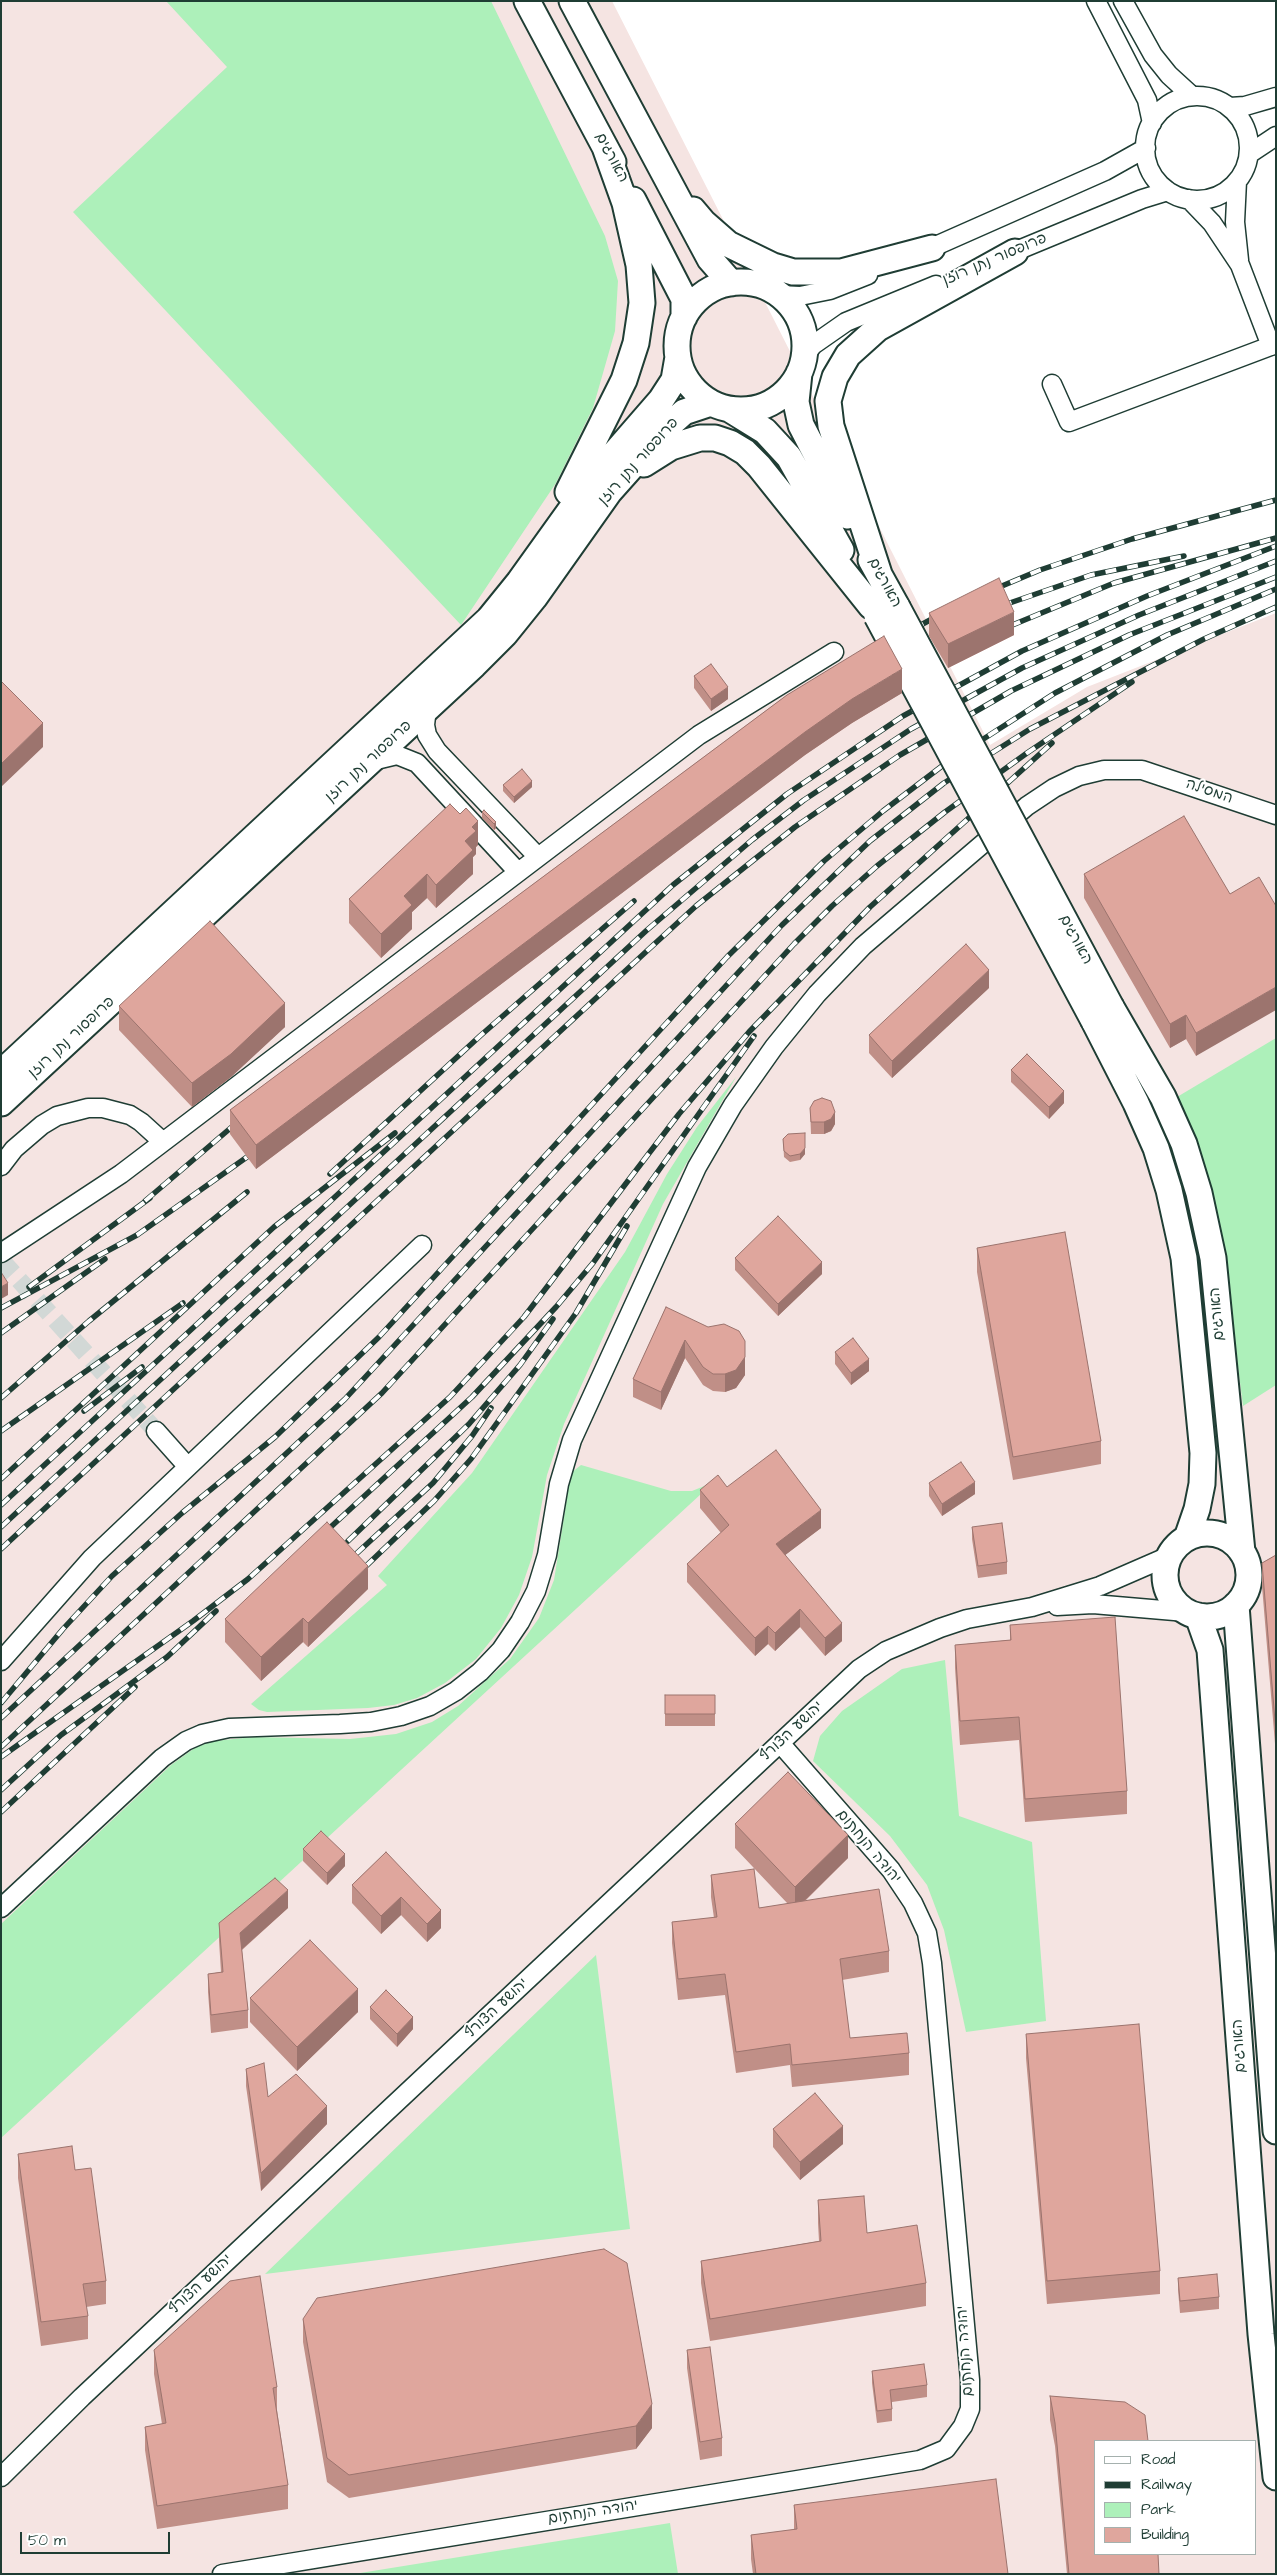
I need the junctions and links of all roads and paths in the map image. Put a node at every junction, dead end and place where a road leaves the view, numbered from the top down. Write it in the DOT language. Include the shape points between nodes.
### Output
graph roads {
  1 [pos="527,1"];
  2 [pos="572,1"];
  3 [pos="1096,1"];
  4 [pos="1123,1"];
  5 [pos="1192,96"];
  6 [pos="1276,96"];
  7 [pos="1230,107"];
  8 [pos="1152,123"];
  9 [pos="1276,136"];
  10 [pos="605,147"];
  11 [pos="1146,148"];
  12 [pos="1249,154"];
  13 [pos="660,168"];
  14 [pos="1237,181"];
  15 [pos="1168,191"];
  16 [pos="1189,199"];
  17 [pos="932,248"];
  18 [pos="1015,252"];
  19 [pos="1240,265"];
  20 [pos="731,283"];
  21 [pos="779,294"];
  22 [pos="684,317"];
  23 [pos="1273,345"];
  24 [pos="678,357"];
  25 [pos="803,361"];
  26 [pos="1052,384"];
  27 [pos="721,406"];
  28 [pos="609,492"];
  29 [pos="879,574"];
  30 [pos="519,582"];
  31 [pos="881,610"];
  32 [pos="834,652"];
  33 [pos="427,708"];
  34 [pos="369,762"];
  35 [pos="1276,815"];
  36 [pos="538,857"];
  37 [pos="518,872"];
  38 [pos="1102,1014"];
  39 [pos="1,1073"];
  40 [pos="1,1103"];
  41 [pos="163,1142"];
  42 [pos="1,1166"];
  43 [pos="422,1245"];
  44 [pos="1,1253"];
  45 [pos="156,1430"];
  46 [pos="188,1467"];
  47 [pos="1187,1538"];
  48 [pos="1242,1552"];
  49 [pos="1169,1556"];
  50 [pos="1236,1605"];
  51 [pos="1032,1607"];
  52 [pos="1192,1614"];
  53 [pos="1,1661"];
  54 [pos="780,1744"];
  55 [pos="1,1908"];
  56 [pos="1276,2131"];
  57 [pos="1,2477"];
  58 [pos="1276,2477"];
  59 [pos="222,2574"];
  1 -- 10 [label="street, האורגים"];
  2 -- 13 [label="street"];
  3 -- 8 [label="street" via="1147,100"];
  4 -- 5 [label="street" via="1153,55"];
  5 -- 7 [label="street" via="1212,98"];
  5 -- 8 [label="street" via="1169,105"];
  6 -- 7 [label="street" via="1246,106"];
  7 -- 12 [label="street" via="1245,128"];
  8 -- 11 [label="street"];
  9 -- 12 [label="street"];
  10 -- 22 [label="street, האורגים" via="675,278 684,299"];
  10 -- 30 [label="street" via="626,204 639,265 642,303 636,342 608,416"];
  11 -- 15 [label="street" via="1152,172"];
  11 -- 17 [label="street" via="1105,171"];
  12 -- 14 [label="street"];
  13 -- 17 [label="street" via="704,223 728,244 793,272 841,272"];
  13 -- 20 [label="street" via="710,260"];
  14 -- 16 [label="street" via="1220,195 1205,200"];
  14 -- 19 [label="street" via="1235,222"];
  15 -- 16 [label="street"];
  15 -- 18 [label="street, פרופסור נתן רוזן"];
  16 -- 19 [label="street" via="1212,223"];
  17 -- 21 [label="street" via="830,290 800,296"];
  18 -- 25 [label="street, פרופסור נתן רוזן" via="846,322 813,345"];
  18 -- 29 [label="street" via="878,328 853,350 835,377 828,401 831,426"];
  19 -- 23 [label="street"];
  20 -- 21 [label="street" via="761,285"];
  20 -- 22 [label="street" via="704,294"];
  21 -- 25 [label="street" via="793,309 802,326"];
  22 -- 24 [label="street" via="678,336"];
  23 -- 26 [label="street" via="1069,422"];
  24 -- 27 [label="street" via="689,384"];
  24 -- 30 [label="street, פרופסור נתן רוזן" via="674,380 661,400 595,476"];
  25 -- 27 [label="street" via="792,384 778,398 761,407"];
  25 -- 29 [label="street, האורגים" via="796,395 801,425"];
  27 -- 28 [label="street, פרופסור נתן רוזן" via="684,412"];
  27 -- 31 [label="street, האורגים" via="765,432 789,457"];
  28 -- 31 [label="street" via="657,455 685,441 715,438 730,443 759,466"];
  28 -- 33 [label="street, פרופסור נתן רוזן" via="505,634"];
  29 -- 31 [label="street, האורגים"];
  30 -- 39 [label="street, פרופסור נתן רוזן" via="489,619 459,648"];
  31 -- 38 [label="street, האורגים, bridge"];
  32 -- 36 [label="street" via="699,735"];
  33 -- 34 [label="street, פרופסור נתן רוזן"];
  33 -- 36 [label="street" via="426,730 437,750"];
  34 -- 37 [label="street" via="397,755 417,763"];
  34 -- 40 [label="street, פרופסור נתן רוזן"];
  35 -- 55 [label="street, המסילה" via="1142,770 1104,770 1079,776 1027,806 863,946 817,994 774,1047 734,1105 681,1200 572,1440 536,1591 501,1650 456,1691 401,1716 371,1722 238,1727 194,1737 162,1758"];
  36 -- 37 [label="street"];
  37 -- 41 [label="street"];
  38 -- 47 [label="street, האורגים" via="1156,1148 1184,1258 1203,1453 1202,1484"];
  38 -- 48 [label="street, האורגים" via="1163,1097 1184,1144 1199,1194 1213,1258"];
  41 -- 42 [label="street" via="130,1115 88,1108 57,1116 42,1125 14,1149"];
  41 -- 44 [label="street" via="121,1174"];
  43 -- 46 [label="street"];
  45 -- 46 [label="street"];
  46 -- 53 [label="street" via="92,1558"];
  47 -- 48 [label="street" via="1211,1533 1223,1536"];
  47 -- 49 [label="street"];
  48 -- 50 [label="street" via="1248,1566 1248,1580"];
  49 -- 51 [label="street, יהושע הצורף" via="1100,1586"];
  49 -- 52 [label="street" via="1165,1580 1168,1592 1175,1603"];
  50 -- 52 [label="street" via="1218,1615"];
  50 -- 56 [label="street, האורגים"];
  51 -- 52 [label="street, יהושע הצורף" via="1093,1604"];
  51 -- 54 [label="street, יהושע הצורף" via="967,1619 886,1651 859,1669"];
  52 -- 58 [label="street, האורגים" via="1210,1650 1261,2334"];
  54 -- 57 [label="street, יהושע הצורף" via="82,2397"];
  54 -- 59 [label="street, יהודה הנחתום" via="892,1870 913,1903 927,1934 970,2380 970,2409 963,2426 946,2449 920,2460"];
}
